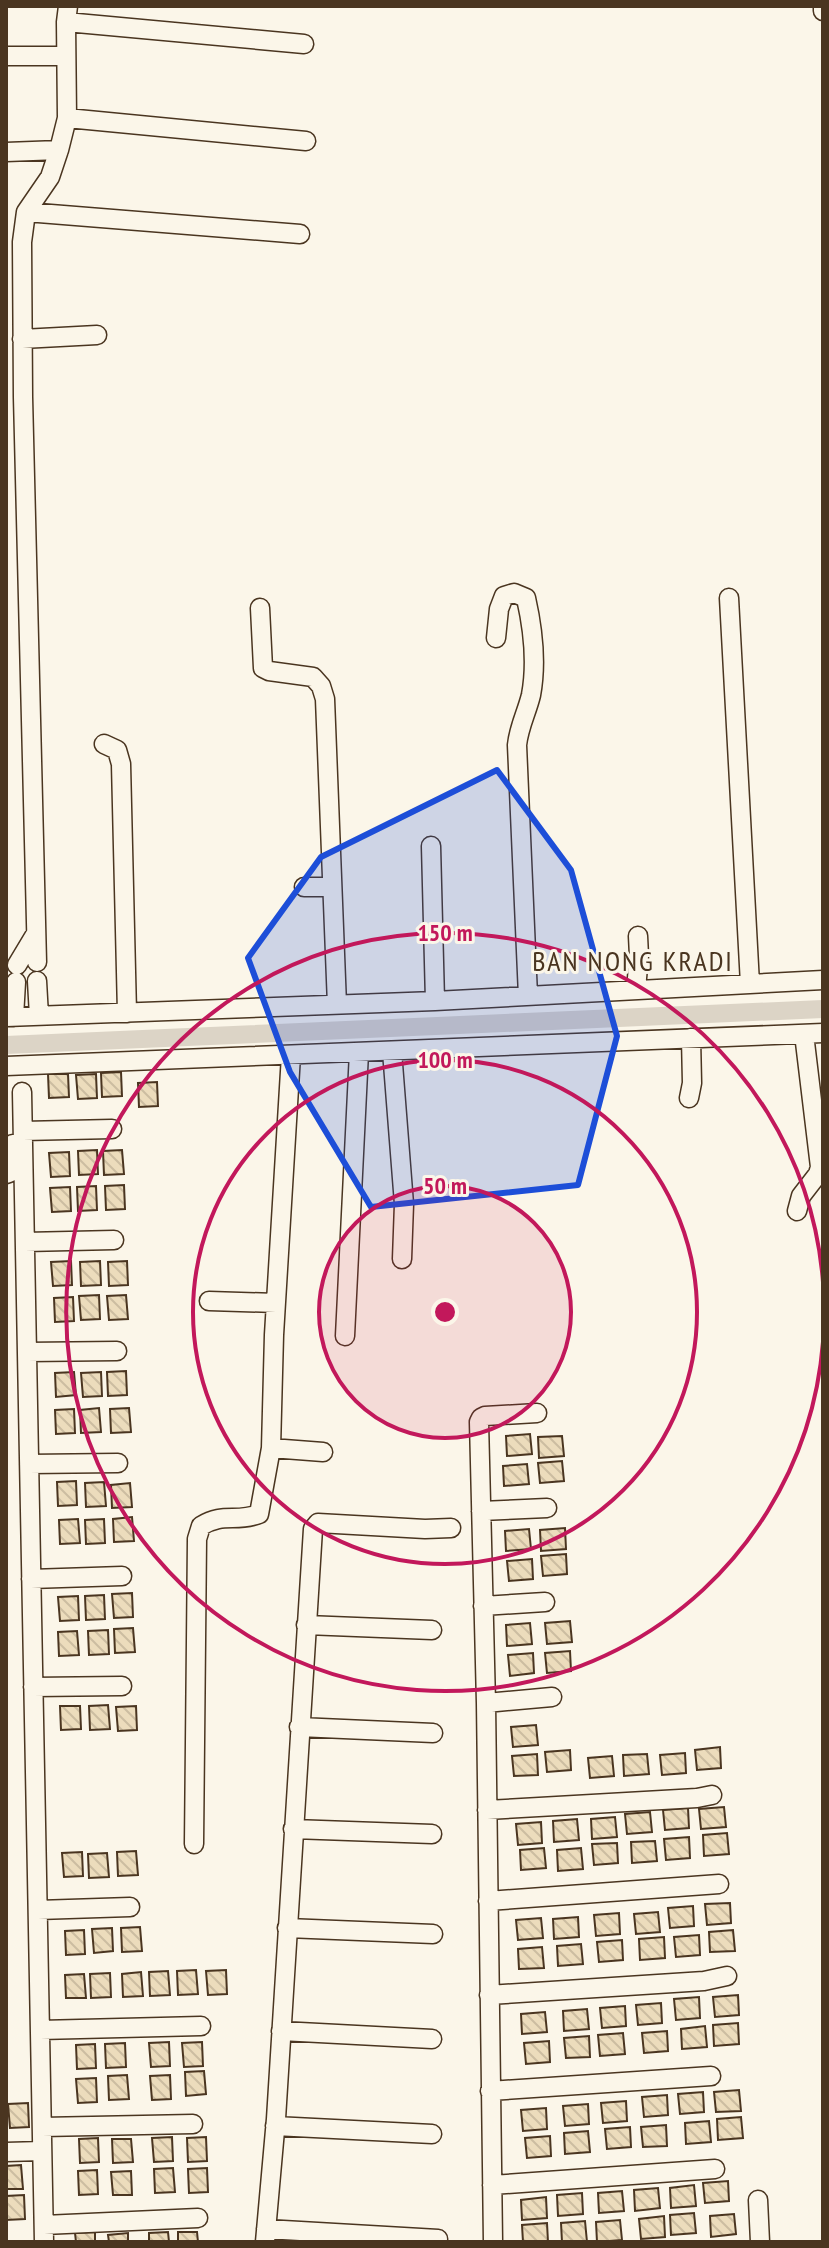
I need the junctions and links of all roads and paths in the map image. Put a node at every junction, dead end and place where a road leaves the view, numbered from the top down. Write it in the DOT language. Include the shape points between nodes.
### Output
graph roads {
  1 [pos="67,14"];
  2 [pos="304,44"];
  3 [pos="6,56"];
  4 [pos="66,56"];
  5 [pos="67,118"];
  6 [pos="306,141"];
  7 [pos="59,150"];
  8 [pos="6,152"];
  9 [pos="26,212"];
  10 [pos="300,234"];
  11 [pos="97,335"];
  12 [pos="22,339"];
  13 [pos="729,598"];
  14 [pos="260,608"];
  15 [pos="496,638"];
  16 [pos="104,744"];
  17 [pos="431,846"];
  18 [pos="304,887"];
  19 [pos="332,887"];
  20 [pos="35,935"];
  21 [pos="638,936"];
  22 [pos="823,980"];
  23 [pos="750,984"];
  24 [pos="636,989"];
  25 [pos="528,996"];
  26 [pos="435,1001"];
  27 [pos="337,1005"];
  28 [pos="127,1013"];
  29 [pos="39,1016"];
  30 [pos="10,1017"];
  31 [pos="823,1033"];
  32 [pos="804,1034"];
  33 [pos="691,1038"];
  34 [pos="392,1051"];
  35 [pos="359,1052"];
  36 [pos="291,1055"];
  37 [pos="9,1066"];
  38 [pos="22,1092"];
  39 [pos="689,1098"];
  40 [pos="112,1129"];
  41 [pos="23,1131"];
  42 [pos="6,1174"];
  43 [pos="797,1211"];
  44 [pos="114,1240"];
  45 [pos="25,1242"];
  46 [pos="402,1259"];
  47 [pos="209,1301"];
  48 [pos="276,1303"];
  49 [pos="345,1336"];
  50 [pos="117,1351"];
  51 [pos="27,1352"];
  52 [pos="537,1413"];
  53 [pos="271,1448"];
  54 [pos="323,1452"];
  55 [pos="118,1463"];
  56 [pos="29,1464"];
  57 [pos="547,1508"];
  58 [pos="481,1511"];
  59 [pos="451,1528"];
  60 [pos="122,1576"];
  61 [pos="31,1579"];
  62 [pos="545,1602"];
  63 [pos="483,1606"];
  64 [pos="306,1625"];
  65 [pos="432,1630"];
  66 [pos="122,1686"];
  67 [pos="33,1687"];
  68 [pos="552,1697"];
  69 [pos="486,1703"];
  70 [pos="299,1727"];
  71 [pos="433,1733"];
  72 [pos="712,1795"];
  73 [pos="487,1810"];
  74 [pos="293,1829"];
  75 [pos="432,1834"];
  76 [pos="194,1844"];
  77 [pos="719,1884"];
  78 [pos="488,1901"];
  79 [pos="130,1907"];
  80 [pos="38,1910"];
  81 [pos="287,1928"];
  82 [pos="433,1934"];
  83 [pos="727,1976"];
  84 [pos="489,1995"];
  85 [pos="201,2026"];
  86 [pos="40,2030"];
  87 [pos="281,2031"];
  88 [pos="432,2039"];
  89 [pos="711,2076"];
  90 [pos="490,2091"];
  91 [pos="193,2124"];
  92 [pos="275,2126"];
  93 [pos="42,2127"];
  94 [pos="432,2134"];
  95 [pos="42,2151"];
  96 [pos="6,2152"];
  97 [pos="715,2169"];
  98 [pos="492,2185"];
  99 [pos="758,2200"];
  100 [pos="198,2218"];
  101 [pos="44,2233"];
  102 [pos="266,2235"];
  103 [pos="438,2239"];
  104 [pos="493,2242"];
  105 [pos="760,2242"];
  1 -- 2 [label="street"];
  1 -- 4 [label="street"];
  3 -- 4 [label="street"];
  4 -- 5 [label="street"];
  5 -- 6 [label="street"];
  5 -- 7 [label="street"];
  7 -- 8 [label="street"];
  7 -- 9 [label="street" via="50,177"];
  9 -- 10 [label="street"];
  9 -- 12 [label="street"];
  11 -- 12 [label="street"];
  12 -- 20 [label="street"];
  13 -- 23 [label="street"];
  14 -- 19 [label="street" via="263,668 313,677 325,699"];
  15 -- 25 [label="street" via="504,596 526,598 533,666 517,745"];
  16 -- 28 [label="street" via="117,750 121,764"];
  17 -- 26 [label="street"];
  18 -- 19 [label="street"];
  19 -- 27 [label="street"];
  20 -- 29 [label="street"];
  20 -- 30 [label="street" via="17,974"];
  21 -- 24 [label="street"];
  22 -- 23 [label="street"];
  23 -- 24 [label="street"];
  24 -- 25 [label="street"];
  25 -- 26 [label="street"];
  26 -- 27 [label="street"];
  27 -- 28 [label="street"];
  28 -- 29 [label="street"];
  29 -- 30 [label="street"];
  31 -- 32 [label="street"];
  32 -- 33 [label="street"];
  32 -- 43 [label="street" via="820,1167"];
  33 -- 34 [label="street"];
  33 -- 39 [label="street"];
  34 -- 35 [label="street"];
  34 -- 46 [label="street" via="404,1204"];
  35 -- 36 [label="street"];
  35 -- 49 [label="street"];
  36 -- 37 [label="street"];
  36 -- 48 [label="street"];
  37 -- 42 [label="street" via="14,1161"];
  38 -- 41 [label="street"];
  40 -- 41 [label="street"];
  41 -- 45 [label="street"];
  44 -- 45 [label="street"];
  45 -- 51 [label="street"];
  47 -- 48 [label="street"];
  48 -- 53 [label="street"];
  50 -- 51 [label="street"];
  51 -- 56 [label="street"];
  52 -- 58 [label="street" via="481,1418"];
  53 -- 54 [label="street"];
  53 -- 76 [label="street" via="259,1514 211,1520 201,1526 197,1539"];
  55 -- 56 [label="street"];
  56 -- 61 [label="street"];
  57 -- 58 [label="street"];
  58 -- 63 [label="street"];
  59 -- 64 [label="street" via="314,1525"];
  60 -- 61 [label="street"];
  61 -- 67 [label="street"];
  62 -- 63 [label="street"];
  63 -- 69 [label="street"];
  64 -- 65 [label="street"];
  64 -- 70 [label="street"];
  66 -- 67 [label="street"];
  67 -- 80 [label="street"];
  68 -- 69 [label="street"];
  69 -- 73 [label="street"];
  70 -- 71 [label="street"];
  70 -- 74 [label="street"];
  72 -- 73 [label="street"];
  73 -- 78 [label="street"];
  74 -- 75 [label="street"];
  74 -- 81 [label="street"];
  77 -- 78 [label="street"];
  78 -- 84 [label="street"];
  79 -- 80 [label="street"];
  80 -- 86 [label="street"];
  81 -- 82 [label="street"];
  81 -- 87 [label="street"];
  83 -- 84 [label="street"];
  84 -- 90 [label="street"];
  85 -- 86 [label="street"];
  86 -- 93 [label="street"];
  87 -- 88 [label="street"];
  87 -- 92 [label="street"];
  89 -- 90 [label="street"];
  90 -- 98 [label="street"];
  91 -- 93 [label="street"];
  92 -- 94 [label="street"];
  92 -- 102 [label="street"];
  93 -- 95 [label="street"];
  95 -- 96 [label="street"];
  95 -- 101 [label="street"];
  97 -- 98 [label="street"];
  98 -- 104 [label="street"];
  99 -- 105 [label="street"];
  100 -- 101 [label="street"];
  102 -- 103 [label="street"];
}
